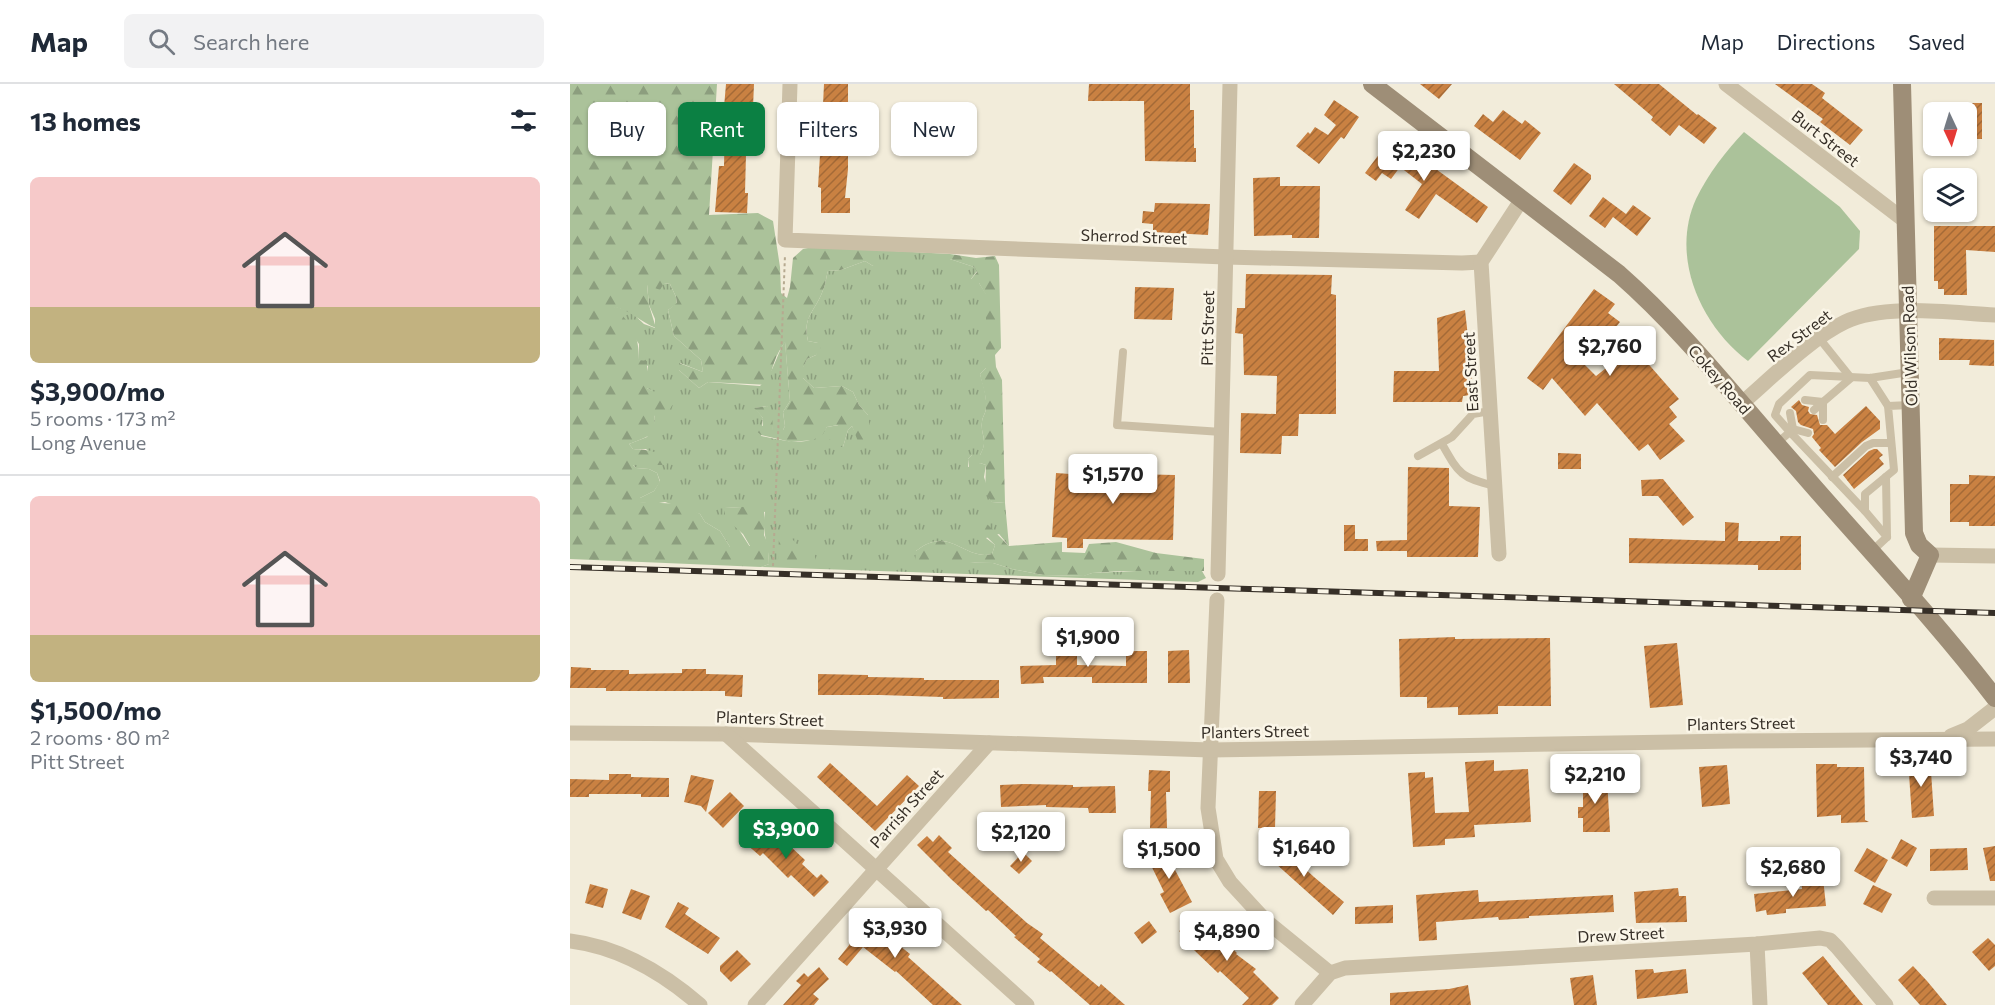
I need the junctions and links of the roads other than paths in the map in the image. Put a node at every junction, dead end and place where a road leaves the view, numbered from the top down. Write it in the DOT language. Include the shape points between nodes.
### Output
graph roads {
  1 [pos="789,84"];
  2 [pos="1230,84"];
  3 [pos="1372,84"];
  4 [pos="1726,84"];
  5 [pos="1902,84"];
  6 [pos="1522,199"];
  7 [pos="1904,220"];
  8 [pos="1226,257"];
  9 [pos="1481,262"];
  10 [pos="1909,312"];
  11 [pos="1995,315"];
  12 [pos="1819,339"];
  13 [pos="1123,352"];
  14 [pos="1910,371"];
  15 [pos="1851,378"];
  16 [pos="1870,378"];
  17 [pos="1805,400"];
  18 [pos="1823,402"];
  19 [pos="1741,404"];
  20 [pos="1911,405"];
  21 [pos="1888,406"];
  22 [pos="1814,410"];
  23 [pos="1490,411"];
  24 [pos="1790,413"];
  25 [pos="1823,420"];
  26 [pos="1222,432"];
  27 [pos="1790,432"];
  28 [pos="1808,433"];
  29 [pos="1891,443"];
  30 [pos="1442,444"];
  31 [pos="1418,456"];
  32 [pos="1832,477"];
  33 [pos="1886,477"];
  34 [pos="1494,486"];
  35 [pos="1865,511"];
  36 [pos="1887,537"];
  37 [pos="1871,552"];
  38 [pos="1498,554"];
  39 [pos="1930,555"];
  40 [pos="1995,556"];
  41 [pos="1218,574"];
  42 [pos="1911,599"];
  43 [pos="1217,600"];
  44 [pos="1995,698"];
  45 [pos="1995,708"];
  46 [pos="570,733"];
  47 [pos="726,734"];
  48 [pos="1940,740"];
  49 [pos="1995,740"];
  50 [pos="989,743"];
  51 [pos="1210,750"];
  52 [pos="877,868"];
  53 [pos="1934,898"];
  54 [pos="1995,898"];
  55 [pos="570,940"];
  56 [pos="1756,944"];
  57 [pos="1330,973"];
  58 [pos="700,1005"];
  59 [pos="755,1005"];
  60 [pos="1027,1005"];
  61 [pos="1302,1005"];
  62 [pos="1760,1005"];
  63 [pos="1886,1005"];
  1 -- 8 [label="street, Sherrod Street" via="785,240"];
  2 -- 8 [label="street, Pitt Street"];
  3 -- 6 [label="street, Cokey Road"];
  4 -- 7 [label="street, Burt Street"];
  5 -- 7 [label="street, Old Wilson Road"];
  6 -- 9 [label="street"];
  6 -- 19 [label="street, Cokey Road" via="1640,292"];
  7 -- 10 [label="street, Old Wilson Road"];
  8 -- 9 [label="street, Sherrod Street"];
  8 -- 26 [label="street, Pitt Street"];
  9 -- 23 [label="street, East Street"];
  10 -- 11 [label="street, Rex Street"];
  10 -- 12 [label="street, Rex Street" via="1880,312 1854,319"];
  10 -- 14 [label="street, Old Wilson Road"];
  12 -- 15 [label="lane"];
  12 -- 19 [label="street, Rex Street"];
  13 -- 26 [label="lane" via="1117,425"];
  14 -- 16 [label="lane"];
  14 -- 20 [label="street, Old Wilson Road"];
  15 -- 16 [label="lane"];
  15 -- 18 [label="lane"];
  15 -- 27 [label="lane" via="1810,375 1779,404 1775,415"];
  16 -- 21 [label="lane"];
  17 -- 18 [label="lane"];
  18 -- 22 [label="lane"];
  18 -- 25 [label="lane"];
  19 -- 27 [label="street, Cokey Road"];
  20 -- 21 [label="lane"];
  20 -- 39 [label="street, Old Wilson Road" via="1914,533 1919,545"];
  21 -- 29 [label="lane"];
  23 -- 30 [label="lane" via="1473,414"];
  23 -- 34 [label="street, East Street"];
  24 -- 27 [label="lane"];
  26 -- 41 [label="street, Pitt Street"];
  27 -- 28 [label="lane"];
  27 -- 32 [label="lane"];
  27 -- 37 [label="street, Cokey Road"];
  29 -- 32 [label="lane" via="1866,446"];
  29 -- 33 [label="lane" via="1894,470"];
  30 -- 31 [label="lane"];
  30 -- 34 [label="lane" via="1465,477"];
  32 -- 35 [label="lane"];
  33 -- 35 [label="lane" via="1865,494"];
  33 -- 36 [label="lane"];
  34 -- 38 [label="street, East Street"];
  35 -- 36 [label="lane"];
  36 -- 37 [label="lane"];
  37 -- 42 [label="street, Cokey Road"];
  39 -- 40 [label="street"];
  39 -- 42 [label="street"];
  42 -- 44 [label="street, Cokey Road"];
  43 -- 51 [label="street"];
  45 -- 48 [label="street, Planters Street" via="1968,729"];
  46 -- 47 [label="street, Planters Street"];
  47 -- 50 [label="street, Planters Street"];
  47 -- 52 [label="street"];
  48 -- 49 [label="street, Planters Street"];
  48 -- 51 [label="street, Planters Street"];
  50 -- 51 [label="street, Planters Street"];
  50 -- 52 [label="street, Parrish Street"];
  51 -- 57 [label="street" via="1208,808 1216,859 1230,882 1265,920"];
  52 -- 59 [label="street, Parrish Street"];
  52 -- 60 [label="street"];
  53 -- 54 [label="street"];
  55 -- 58 [label="street" via="635,960 681,988"];
  56 -- 57 [label="street, Drew Street" via="1345,968"];
  56 -- 62 [label="street"];
  56 -- 63 [label="street, Drew Street" via="1830,940"];
  57 -- 61 [label="street"];
}
